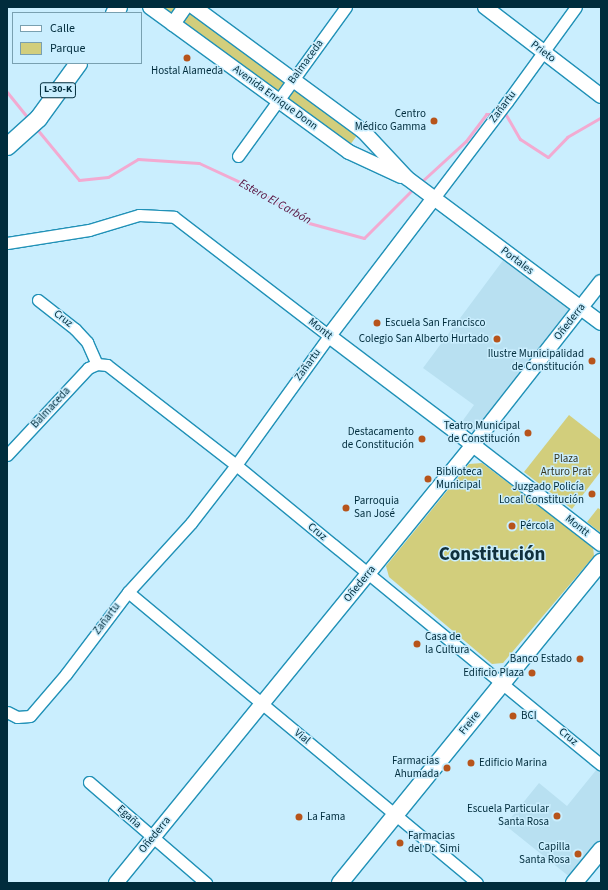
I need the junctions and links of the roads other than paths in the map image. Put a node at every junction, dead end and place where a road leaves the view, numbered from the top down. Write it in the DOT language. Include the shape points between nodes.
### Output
graph roads {
  1 [pos="150,7"];
  2 [pos="185,7"];
  3 [pos="194,7"];
  4 [pos="346,7"];
  5 [pos="485,7"];
  6 [pos="576,7"];
  7 [pos="173,24"];
  8 [pos="542,52"];
  9 [pos="77,64"];
  10 [pos="293,80"];
  11 [pos="601,96"];
  12 [pos="278,100"];
  13 [pos="375,145"];
  14 [pos="7,146"];
  15 [pos="238,156"];
  16 [pos="363,159"];
  17 [pos="407,178"];
  18 [pos="431,196"];
  19 [pos="7,243"];
  20 [pos="601,282"];
  21 [pos="38,300"];
  22 [pos="581,308"];
  23 [pos="601,323"];
  24 [pos="329,336"];
  25 [pos="97,364"];
  26 [pos="473,444"];
  27 [pos="7,455"];
  28 [pos="236,465"];
  29 [pos="601,544"];
  30 [pos="601,562"];
  31 [pos="368,574"];
  32 [pos="128,592"];
  33 [pos="503,683"];
  34 [pos="262,704"];
  35 [pos="7,712"];
  36 [pos="601,765"];
  37 [pos="89,782"];
  38 [pos="395,815"];
  39 [pos="152,838"];
  40 [pos="601,850"];
  41 [pos="116,883"];
  42 [pos="206,883"];
  43 [pos="340,883"];
  44 [pos="477,883"];
  45 [pos="574,883"];
  1 -- 7 [label="street, Avenida Enrique Donn"];
  2 -- 7 [label="street"];
  3 -- 10 [label="street, Avenida Enrique Donn"];
  4 -- 10 [label="street, Balmaceda"];
  5 -- 8 [label="street, Prieto"];
  6 -- 8 [label="street, Zañartu"];
  7 -- 12 [label="street, Avenida Enrique Donn"];
  8 -- 11 [label="street, Prieto"];
  8 -- 18 [label="street, Zañartu" via="507,102"];
  9 -- 14 [label="main road, L-30-K" via="38,118"];
  10 -- 12 [label="street, Balmaceda"];
  10 -- 13 [label="street, Avenida Enrique Donn" via="363,132"];
  12 -- 15 [label="street, Balmaceda"];
  12 -- 16 [label="street, Avenida Enrique Donn" via="349,152"];
  13 -- 16 [label="street" via="373,154"];
  13 -- 17 [label="street, Avenida Enrique Donn"];
  16 -- 17 [label="street, Avenida Enrique Donn"];
  17 -- 18 [label="street, Avenida Enrique Donn"];
  18 -- 22 [label="street, Portales"];
  18 -- 24 [label="street, Zañartu"];
  19 -- 24 [label="street, Montt" via="89,230 139,215 174,217"];
  20 -- 22 [label="street, Oñederra"];
  21 -- 25 [label="street, Cruz" via="75,329 87,342"];
  22 -- 23 [label="street, Portales"];
  22 -- 26 [label="street, Oñederra"];
  24 -- 26 [label="street, Montt"];
  24 -- 28 [label="street, Zañartu"];
  25 -- 27 [label="street, Balmaceda" via="88,368"];
  25 -- 28 [label="street, Cruz" via="107,365"];
  26 -- 29 [label="street, Montt"];
  26 -- 31 [label="street, Oñederra"];
  28 -- 31 [label="street, Cruz"];
  28 -- 32 [label="street, Zañartu" via="191,523"];
  30 -- 33 [label="main road, Freire"];
  31 -- 33 [label="street, Cruz"];
  31 -- 34 [label="street, Oñederra"];
  32 -- 34 [label="street, Vial"];
  32 -- 35 [label="street, Zañartu" via="66,674 30,716 17,717"];
  33 -- 36 [label="street, Cruz"];
  33 -- 38 [label="main road, Freire"];
  34 -- 38 [label="street, Vial"];
  34 -- 39 [label="street, Oñederra"];
  37 -- 39 [label="street, Egaña"];
  38 -- 43 [label="main road, Freire"];
  38 -- 44 [label="street, Vial"];
  39 -- 41 [label="street, Oñederra"];
  39 -- 42 [label="street, Egaña"];
  40 -- 45 [label="main road"];
}
